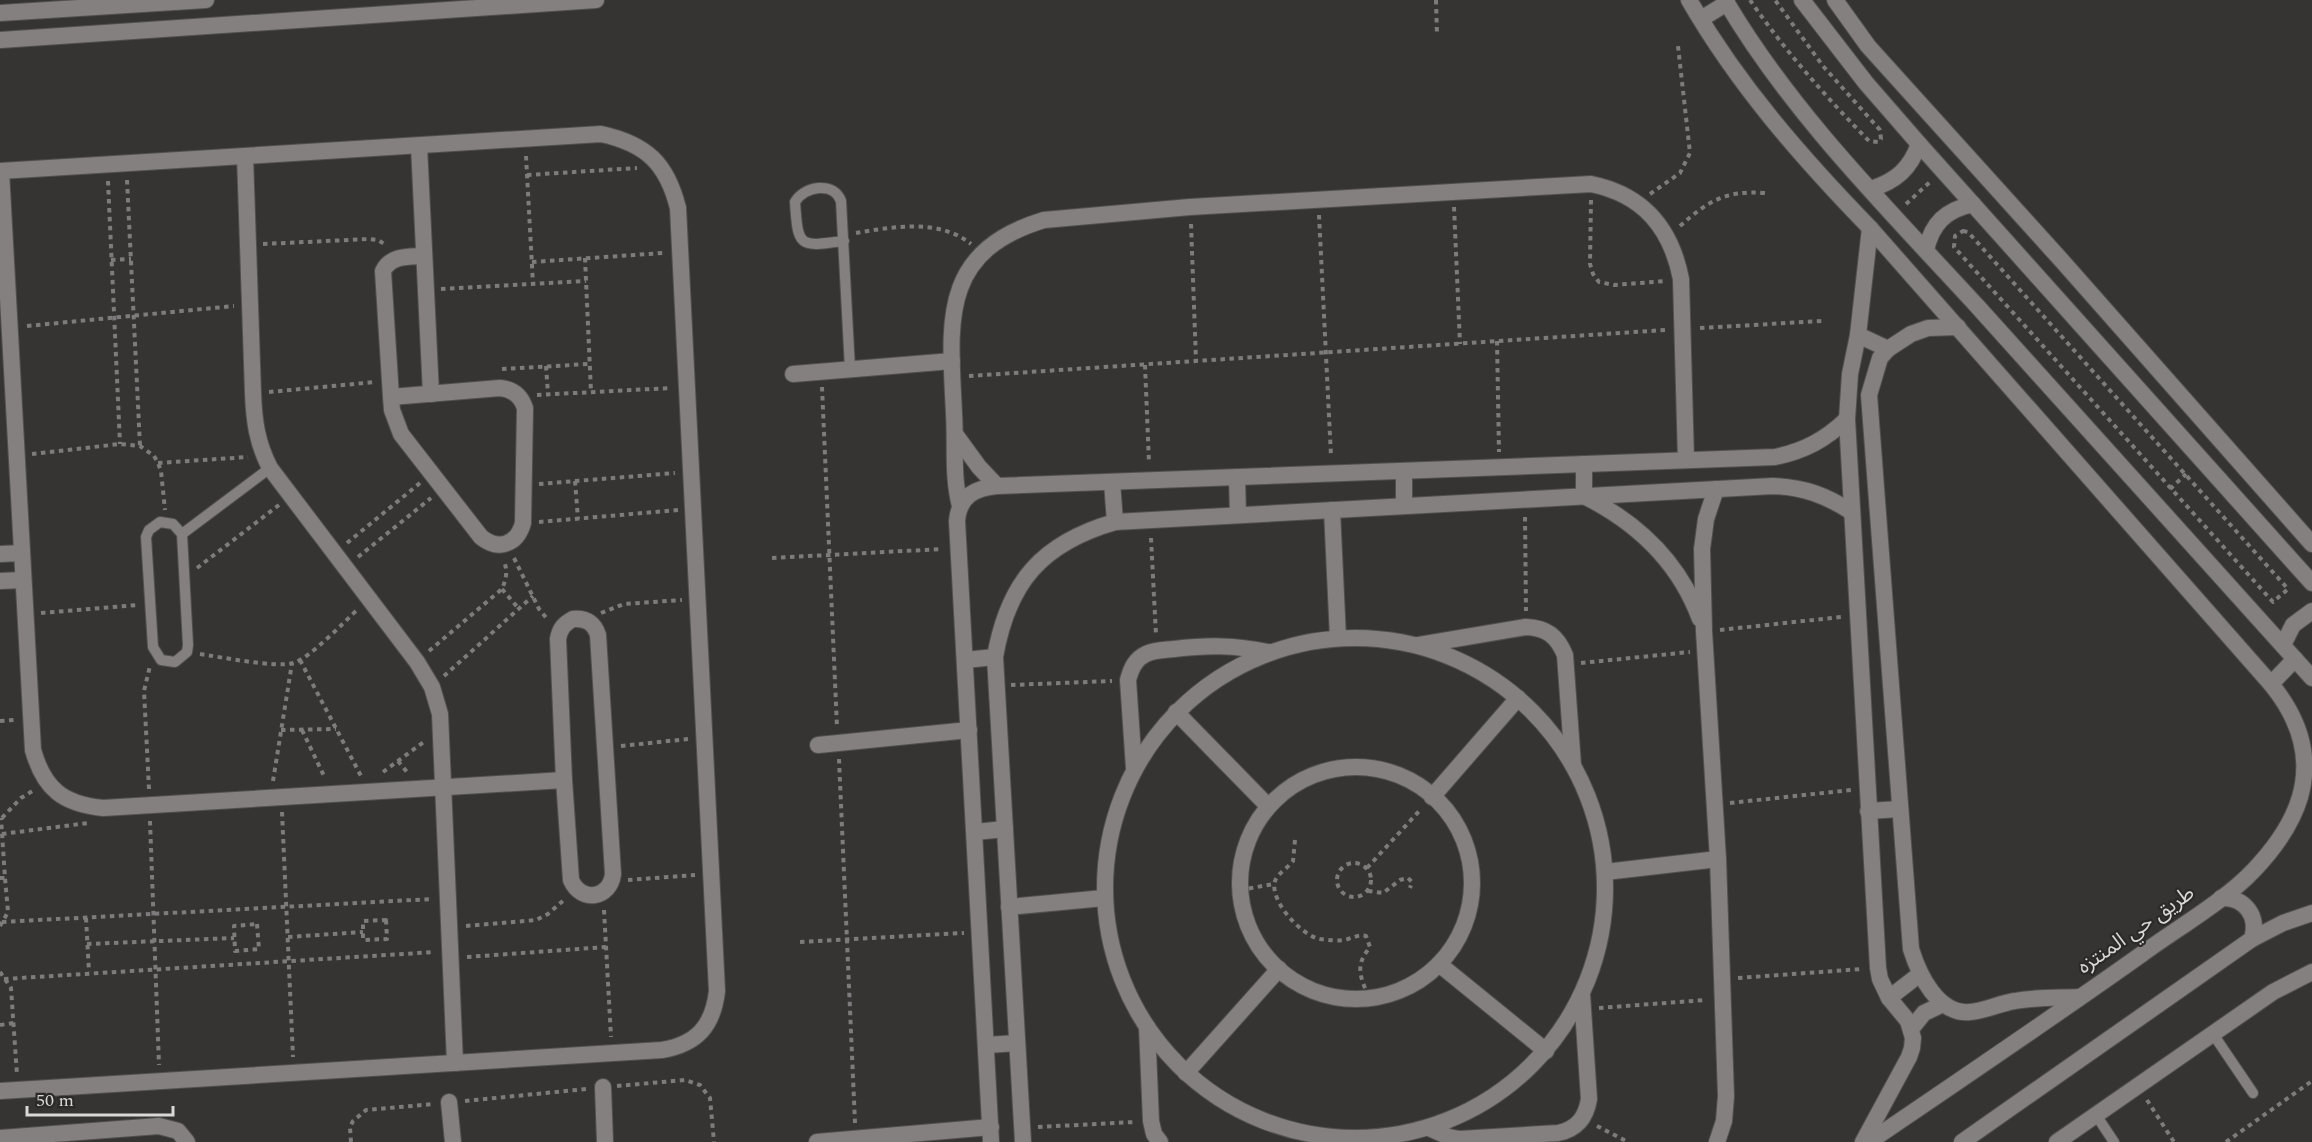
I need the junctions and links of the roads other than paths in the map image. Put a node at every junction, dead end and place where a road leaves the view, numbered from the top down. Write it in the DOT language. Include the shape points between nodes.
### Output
graph roads {
  1 [pos="206,0"];
  2 [pos="596,0"];
  3 [pos="1689,0"];
  4 [pos="1802,0"];
  5 [pos="1835,0"];
  6 [pos="1726,2"];
  7 [pos="0,13"];
  8 [pos="1701,19"];
  9 [pos="0,40"];
  10 [pos="1919,144"];
  11 [pos="419,146"];
  12 [pos="245,156"];
  13 [pos="1,171"];
  14 [pos="1871,189"];
  15 [pos="1973,204"];
  16 [pos="1870,228"];
  17 [pos="844,238"];
  18 [pos="1926,250"];
  19 [pos="424,256"];
  20 [pos="1958,327"];
  21 [pos="1858,335"];
  22 [pos="1888,349"];
  23 [pos="2140,349"];
  24 [pos="850,369"];
  25 [pos="952,369"];
  26 [pos="2120,369"];
  27 [pos="1874,372"];
  28 [pos="793,374"];
  29 [pos="1850,374"];
  30 [pos="390,389"];
  31 [pos="431,394"];
  32 [pos="1846,419"];
  33 [pos="955,434"];
  34 [pos="1686,460"];
  35 [pos="267,462"];
  36 [pos="1584,464"];
  37 [pos="1404,471"];
  38 [pos="1237,477"];
  39 [pos="1112,482"];
  40 [pos="997,486"];
  41 [pos="1716,489"];
  42 [pos="1584,496"];
  43 [pos="960,506"];
  44 [pos="1404,506"];
  45 [pos="1332,510"];
  46 [pos="1851,511"];
  47 [pos="1238,515"];
  48 [pos="1115,522"];
  49 [pos="182,534"];
  50 [pos="2312,544"];
  51 [pos="22,553"];
  52 [pos="0,554"];
  53 [pos="23,580"];
  54 [pos="0,581"];
  55 [pos="2312,583"];
  56 [pos="2312,611"];
  57 [pos="1885,612"];
  58 [pos="1856,615"];
  59 [pos="1704,631"];
  60 [pos="1338,638"];
  61 [pos="1415,645"];
  62 [pos="2283,645"];
  63 [pos="1268,652"];
  64 [pos="995,657"];
  65 [pos="2295,659"];
  66 [pos="965,660"];
  67 [pos="2312,678"];
  68 [pos="2271,684"];
  69 [pos="1518,698"];
  70 [pos="1176,712"];
  71 [pos="969,730"];
  72 [pos="818,745"];
  73 [pos="1573,765"];
  74 [pos="1134,768"];
  75 [pos="564,780"];
  76 [pos="445,787"];
  77 [pos="1432,796"];
  78 [pos="1268,806"];
  79 [pos="1900,809"];
  80 [pos="1868,811"];
  81 [pos="1005,829"];
  82 [pos="975,832"];
  83 [pos="1718,859"];
  84 [pos="1605,872"];
  85 [pos="1104,898"];
  86 [pos="2221,898"];
  87 [pos="1009,907"];
  88 [pos="2312,913"];
  89 [pos="2252,939"];
  90 [pos="1439,964"];
  91 [pos="1279,969"];
  92 [pos="2312,972"];
  93 [pos="1920,974"];
  94 [pos="2081,997"];
  95 [pos="1889,998"];
  96 [pos="1583,1002"];
  97 [pos="1943,1004"];
  98 [pos="1147,1027"];
  99 [pos="1911,1029"];
  100 [pos="2213,1034"];
  101 [pos="1017,1043"];
  102 [pos="987,1046"];
  103 [pos="1546,1051"];
  104 [pos="455,1062"];
  105 [pos="1186,1073"];
  106 [pos="603,1087"];
  107 [pos="0,1091"];
  108 [pos="2253,1093"];
  109 [pos="449,1102"];
  110 [pos="2096,1115"];
  111 [pos="1429,1128"];
  112 [pos="991,1135"];
  113 [pos="1022,1135"];
  114 [pos="0,1138"];
  115 [pos="1322,1139"];
  116 [pos="872,1140"];
  117 [pos="1371,1140"];
  118 [pos="187,1142"];
  119 [pos="453,1142"];
  120 [pos="605,1142"];
  121 [pos="817,1142"];
  122 [pos="1160,1142"];
  123 [pos="1717,1142"];
  124 [pos="1863,1142"];
  125 [pos="1869,1142"];
  126 [pos="1962,1142"];
  127 [pos="2057,1142"];
  128 [pos="2114,1142"];
  1 -- 7 [label="street"];
  2 -- 9 [label="street"];
  3 -- 8 [label="street, طريق حي المنتزه"];
  4 -- 10 [label="street" via="1866,84"];
  5 -- 23 [label="street" via="1868,46"];
  6 -- 8 [label="street"];
  6 -- 14 [label="street" via="1802,109"];
  8 -- 16 [label="street, طريق حي المنتزه" via="1774,123"];
  10 -- 14 [label="street" via="1897,178"];
  10 -- 15 [label="street"];
  11 -- 12 [label="street"];
  11 -- 19 [label="street"];
  11 -- 104 [label="street" via="601,135 624,139 644,150 661,166 672,186 678,208 717,991 710,1019 696,1036 677,1047"];
  12 -- 13 [label="street"];
  12 -- 35 [label="street" via="255,428"];
  13 -- 51 [label="street"];
  14 -- 18 [label="street"];
  15 -- 18 [label="street" via="1946,214 1929,236"];
  15 -- 26 [label="street"];
  16 -- 20 [label="street, طريق حي المنتزه"];
  16 -- 21 [label="street"];
  17 -- 17 [label="lane" via="841,201 834,190 807,190 798,196 795,202 800,239 811,245"];
  17 -- 24 [label="lane"];
  18 -- 62 [label="street"];
  19 -- 30 [label="street" via="390,260 383,270"];
  19 -- 31 [label="street"];
  20 -- 22 [label="street" via="1928,328"];
  20 -- 68 [label="street, طريق حي المنتزه"];
  21 -- 22 [label="street"];
  21 -- 29 [label="street"];
  22 -- 27 [label="street"];
  23 -- 26 [label="street"];
  23 -- 50 [label="street"];
  24 -- 25 [label="street"];
  24 -- 28 [label="street"];
  25 -- 33 [label="street"];
  25 -- 34 [label="street" via="955,302 966,276 982,254 1011,233 1044,220 1190,207 1591,184 1636,201 1668,237 1677,261 1681,279"];
  26 -- 55 [label="street"];
  27 -- 29 [label="street"];
  27 -- 57 [label="street" via="1869,413"];
  29 -- 32 [label="street"];
  30 -- 31 [label="street"];
  30 -- 31 [label="street" via="401,434 481,537 488,543 502,545 515,540 524,523 525,408 519,396 500,388"];
  32 -- 34 [label="street" via="1832,434 1795,453"];
  32 -- 46 [label="street"];
  33 -- 40 [label="street"];
  33 -- 43 [label="street" via="954,477"];
  34 -- 36 [label="street"];
  35 -- 49 [label="lane"];
  35 -- 76 [label="street" via="432,687 441,714"];
  36 -- 37 [label="street"];
  36 -- 42 [label="street"];
  37 -- 38 [label="street"];
  37 -- 44 [label="street"];
  38 -- 39 [label="street"];
  38 -- 47 [label="street"];
  39 -- 40 [label="street"];
  39 -- 48 [label="street"];
  40 -- 43 [label="street" via="973,491"];
  41 -- 42 [label="street"];
  41 -- 46 [label="street" via="1794,487"];
  41 -- 59 [label="street" via="1703,534"];
  42 -- 44 [label="street"];
  42 -- 59 [label="street" via="1630,523 1656,547 1683,583"];
  43 -- 66 [label="street" via="957,521"];
  44 -- 45 [label="street"];
  45 -- 47 [label="street"];
  45 -- 60 [label="street"];
  46 -- 58 [label="street"];
  47 -- 48 [label="street"];
  48 -- 64 [label="street" via="1064,542 1023,580 1009,604"];
  49 -- 49 [label="lane" via="167,522 154,525 146,537 153,647 161,660 176,662 187,652 188,645"];
  51 -- 52 [label="street"];
  51 -- 53 [label="street"];
  53 -- 54 [label="street"];
  53 -- 76 [label="street" via="33,750 38,770 65,799 103,808 333,794 368,788"];
  56 -- 62 [label="street" via="2293,625"];
  57 -- 58 [label="street"];
  57 -- 79 [label="street"];
  58 -- 80 [label="street"];
  59 -- 83 [label="street"];
  60 -- 61 [label="street"];
  60 -- 63 [label="street"];
  61 -- 69 [label="street" via="1486,675"];
  61 -- 73 [label="street" via="1526,627 1551,633 1560,643 1566,664"];
  62 -- 65 [label="street"];
  63 -- 70 [label="street" via="1203,688"];
  63 -- 74 [label="street" via="1212,645 1157,651 1137,660 1128,680"];
  64 -- 66 [label="street"];
  64 -- 81 [label="street"];
  65 -- 67 [label="street"];
  65 -- 68 [label="street"];
  66 -- 71 [label="street"];
  68 -- 86 [label="street, طريق حي المنتزه" via="2287,704 2304,749 2300,797 2268,855"];
  69 -- 73 [label="street" via="1548,729"];
  69 -- 77 [label="street"];
  70 -- 74 [label="street"];
  70 -- 78 [label="street"];
  71 -- 72 [label="street"];
  71 -- 82 [label="street"];
  73 -- 84 [label="street" via="1589,799"];
  74 -- 85 [label="street" via="1116,809 1106,853"];
  75 -- 75 [label="street" via="571,880 584,895 591,896 608,887 605,747 598,636 596,628 582,619 565,623 558,639"];
  75 -- 76 [label="street"];
  76 -- 104 [label="street"];
  77 -- 78 [label="street" via="1393,774 1348,767 1296,783"];
  77 -- 90 [label="street" via="1456,825 1469,860 1471,879 1467,916"];
  78 -- 91 [label="street" via="1243,854 1240,890 1248,925 1266,956"];
  79 -- 80 [label="street"];
  79 -- 93 [label="street" via="1909,936"];
  80 -- 95 [label="street" via="1878,968"];
  81 -- 82 [label="street"];
  81 -- 87 [label="street"];
  82 -- 102 [label="street"];
  83 -- 84 [label="street"];
  83 -- 123 [label="street" via="1726,1096"];
  84 -- 96 [label="street" via="1602,924"];
  85 -- 87 [label="street"];
  85 -- 98 [label="street" via="1116,965"];
  86 -- 89 [label="street" via="2238,901 2251,913"];
  86 -- 94 [label="street, طريق حي المنتزه"];
  87 -- 101 [label="street"];
  88 -- 89 [label="street"];
  89 -- 126 [label="street"];
  90 -- 91 [label="street" via="1408,987 1370,998 1331,996 1303,986"];
  90 -- 103 [label="street"];
  91 -- 105 [label="street"];
  92 -- 100 [label="street" via="2273,992"];
  93 -- 95 [label="street"];
  93 -- 97 [label="street"];
  94 -- 97 [label="street" via="2019,1000 1968,1012"];
  94 -- 125 [label="street, طريق حي المنتزه"];
  95 -- 99 [label="street"];
  96 -- 103 [label="street"];
  96 -- 111 [label="street" via="1589,1099 1583,1119 1568,1131 1558,1133 1460,1139"];
  97 -- 99 [label="street" via="1924,1013"];
  98 -- 105 [label="street"];
  98 -- 122 [label="street" via="1151,1121"];
  99 -- 124 [label="street" via="1909,1057"];
  100 -- 108 [label="lane"];
  100 -- 110 [label="street"];
  101 -- 102 [label="street"];
  101 -- 113 [label="street"];
  102 -- 112 [label="street"];
  103 -- 111 [label="street" via="1493,1098"];
  104 -- 107 [label="street"];
  105 -- 115 [label="street" via="1252,1116"];
  106 -- 120 [label="street"];
  109 -- 119 [label="street"];
  110 -- 127 [label="street"];
  110 -- 128 [label="lane"];
  111 -- 117 [label="street"];
  112 -- 116 [label="street"];
  114 -- 118 [label="street" via="159,1126 178,1131"];
  115 -- 117 [label="street"];
  116 -- 121 [label="street"];
}
